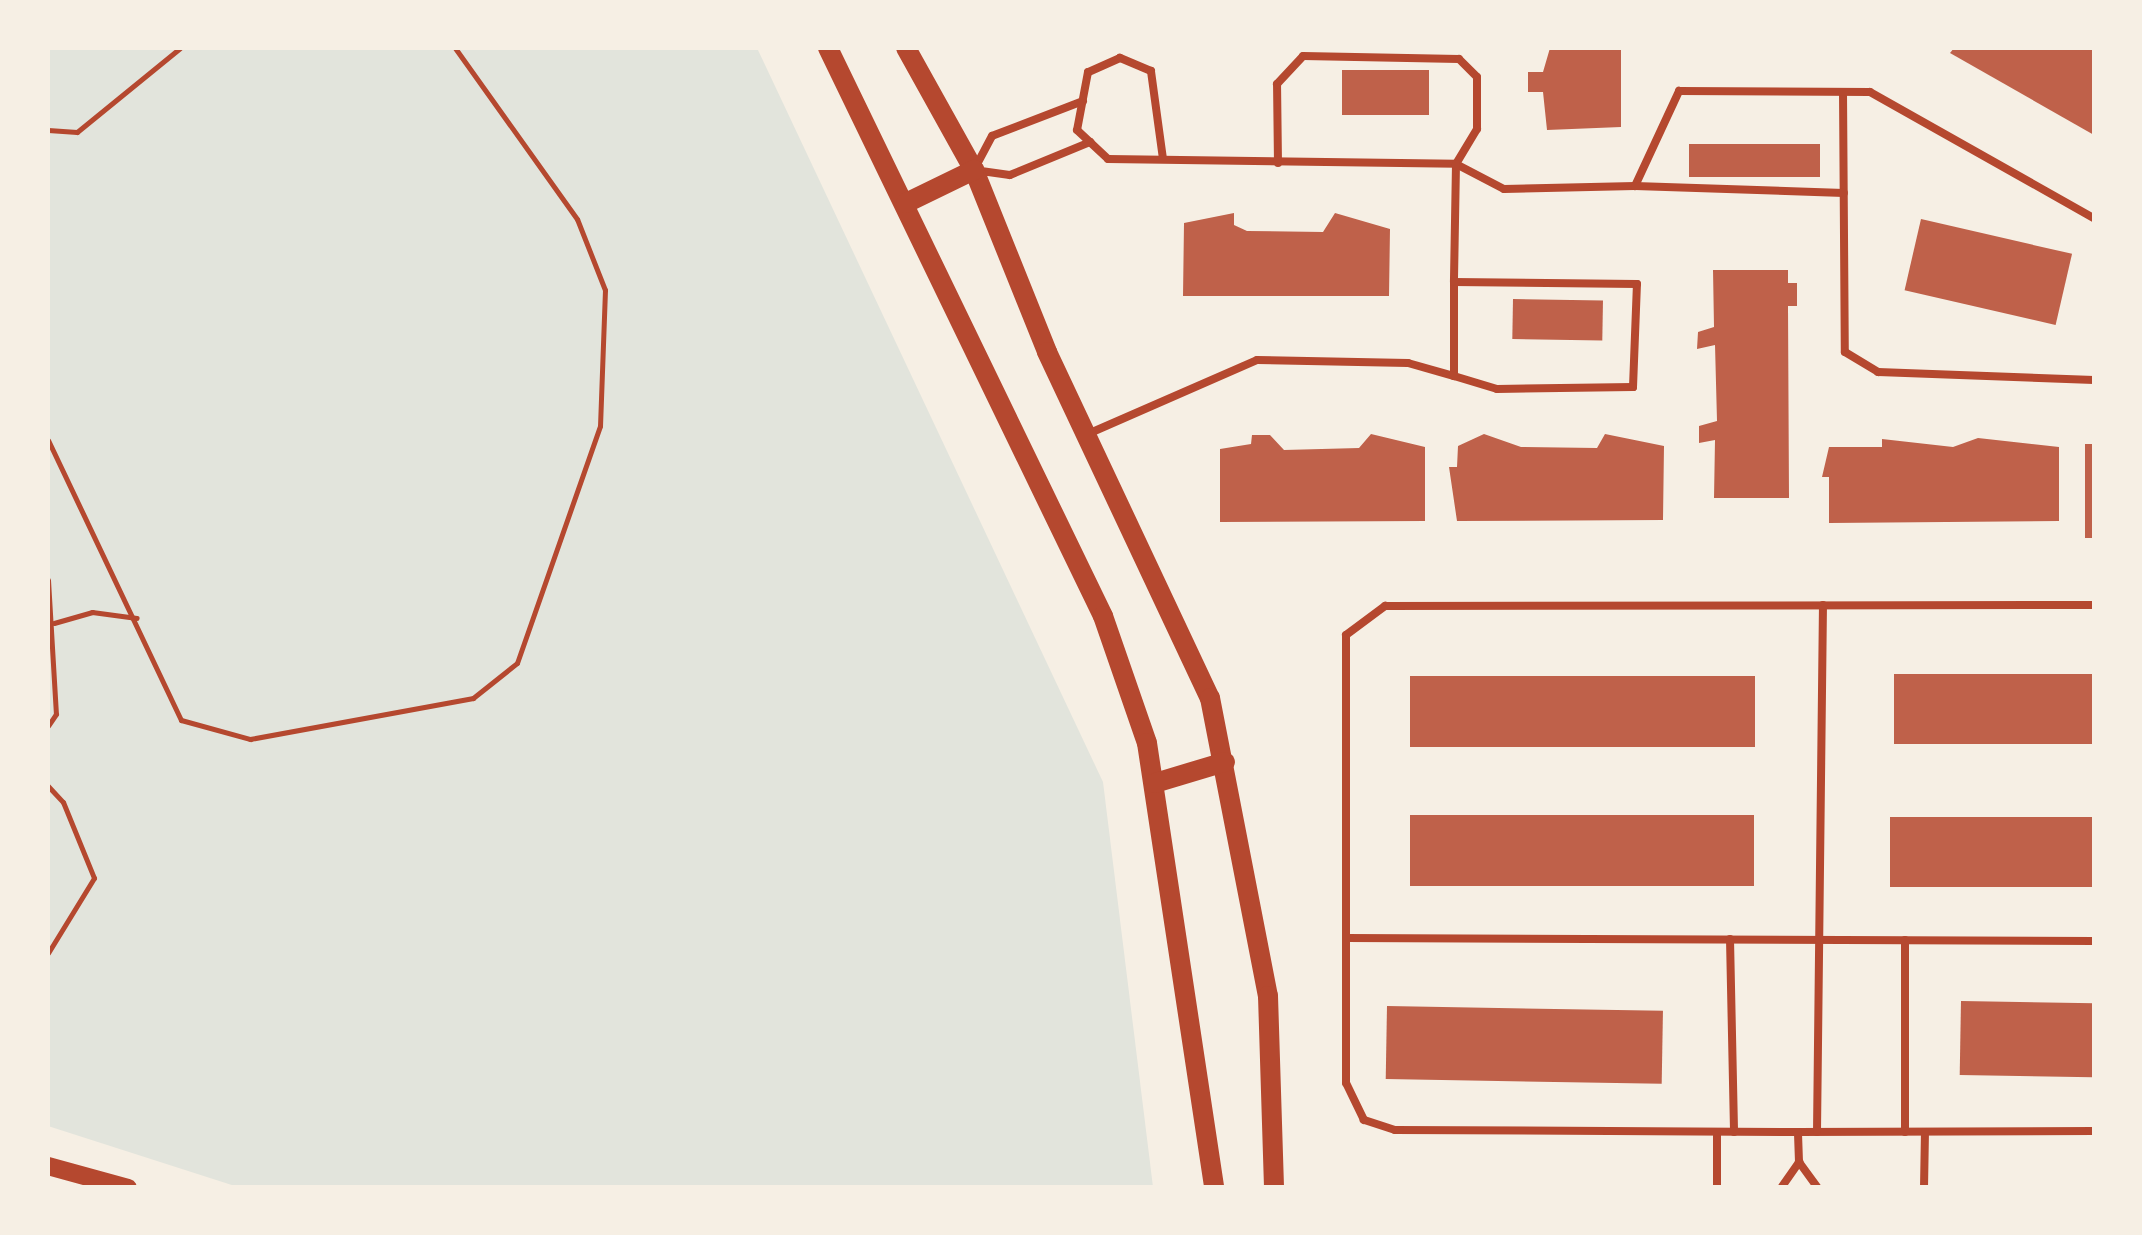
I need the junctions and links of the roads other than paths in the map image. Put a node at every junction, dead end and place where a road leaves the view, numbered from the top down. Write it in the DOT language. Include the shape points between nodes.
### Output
graph roads {
  1 [pos="828,48"];
  2 [pos="906,48"];
  3 [pos="1844,92"];
  4 [pos="1083,101"];
  5 [pos="1090,142"];
  6 [pos="1163,159"];
  7 [pos="1278,163"];
  8 [pos="1456,164"];
  9 [pos="974,170"];
  10 [pos="1635,186"];
  11 [pos="1844,193"];
  12 [pos="906,203"];
  13 [pos="2094,218"];
  14 [pos="1454,282"];
  15 [pos="1454,376"];
  16 [pos="2094,380"];
  17 [pos="1086,434"];
  18 [pos="1824,605"];
  19 [pos="2094,605"];
  20 [pos="1225,762"];
  21 [pos="1155,784"];
  22 [pos="1346,938"];
  23 [pos="1730,939"];
  24 [pos="1820,940"];
  25 [pos="1905,940"];
  26 [pos="2094,940"];
  27 [pos="2094,1130"];
  28 [pos="1716,1132"];
  29 [pos="1734,1132"];
  30 [pos="1798,1132"];
  31 [pos="1816,1132"];
  32 [pos="1906,1132"];
  33 [pos="1926,1132"];
  34 [pos="1798,1162"];
  35 [pos="48,1166"];
  36 [pos="128,1188"];
  37 [pos="1214,1188"];
  38 [pos="1274,1188"];
  39 [pos="1717,1188"];
  40 [pos="1781,1188"];
  41 [pos="1818,1188"];
  42 [pos="1924,1188"];
  1 -- 12 [label="main road"];
  2 -- 9 [label="main road"];
  3 -- 10 [label="lane" via="1679,90"];
  3 -- 11 [label="lane"];
  3 -- 13 [label="lane" via="1870,92"];
  4 -- 5 [label="lane" via="1077,130"];
  4 -- 6 [label="lane" via="1088,72 1120,58 1151,71"];
  4 -- 9 [label="lane" via="992,136"];
  5 -- 6 [label="lane" via="1108,158"];
  5 -- 9 [label="lane" via="1010,175"];
  6 -- 7 [label="lane"];
  7 -- 8 [label="lane"];
  7 -- 8 [label="lane" via="1277,84 1303,56 1460,59 1477,78 1476,129"];
  8 -- 10 [label="lane" via="1504,188"];
  8 -- 14 [label="lane"];
  9 -- 12 [label="main road"];
  9 -- 17 [label="main road"];
  10 -- 11 [label="lane"];
  11 -- 16 [label="lane" via="1846,352 1878,372"];
  12 -- 21 [label="main road" via="1104,616"];
  14 -- 15 [label="lane"];
  14 -- 15 [label="lane" via="1637,284 1633,386 1497,389"];
  15 -- 17 [label="lane" via="1408,363 1256,360"];
  17 -- 20 [label="main road" via="1210,698"];
  18 -- 19 [label="lane"];
  18 -- 22 [label="lane" via="1386,606 1346,635"];
  18 -- 24 [label="lane"];
  20 -- 21 [label="main road"];
  20 -- 38 [label="main road" via="1268,996"];
  21 -- 37 [label="main road"];
  22 -- 23 [label="lane"];
  22 -- 28 [label="lane" via="1346,1083 1364,1120 1395,1130"];
  23 -- 24 [label="lane"];
  23 -- 29 [label="lane"];
  24 -- 25 [label="lane"];
  24 -- 31 [label="lane"];
  25 -- 26 [label="lane"];
  25 -- 32 [label="lane"];
  27 -- 33 [label="lane"];
  28 -- 29 [label="lane"];
  28 -- 39 [label="lane"];
  29 -- 30 [label="lane"];
  30 -- 31 [label="lane"];
  30 -- 34 [label="lane"];
  31 -- 32 [label="lane"];
  32 -- 33 [label="lane"];
  33 -- 42 [label="lane"];
  34 -- 40 [label="lane"];
  34 -- 41 [label="lane"];
  35 -- 36 [label="street"];
}
